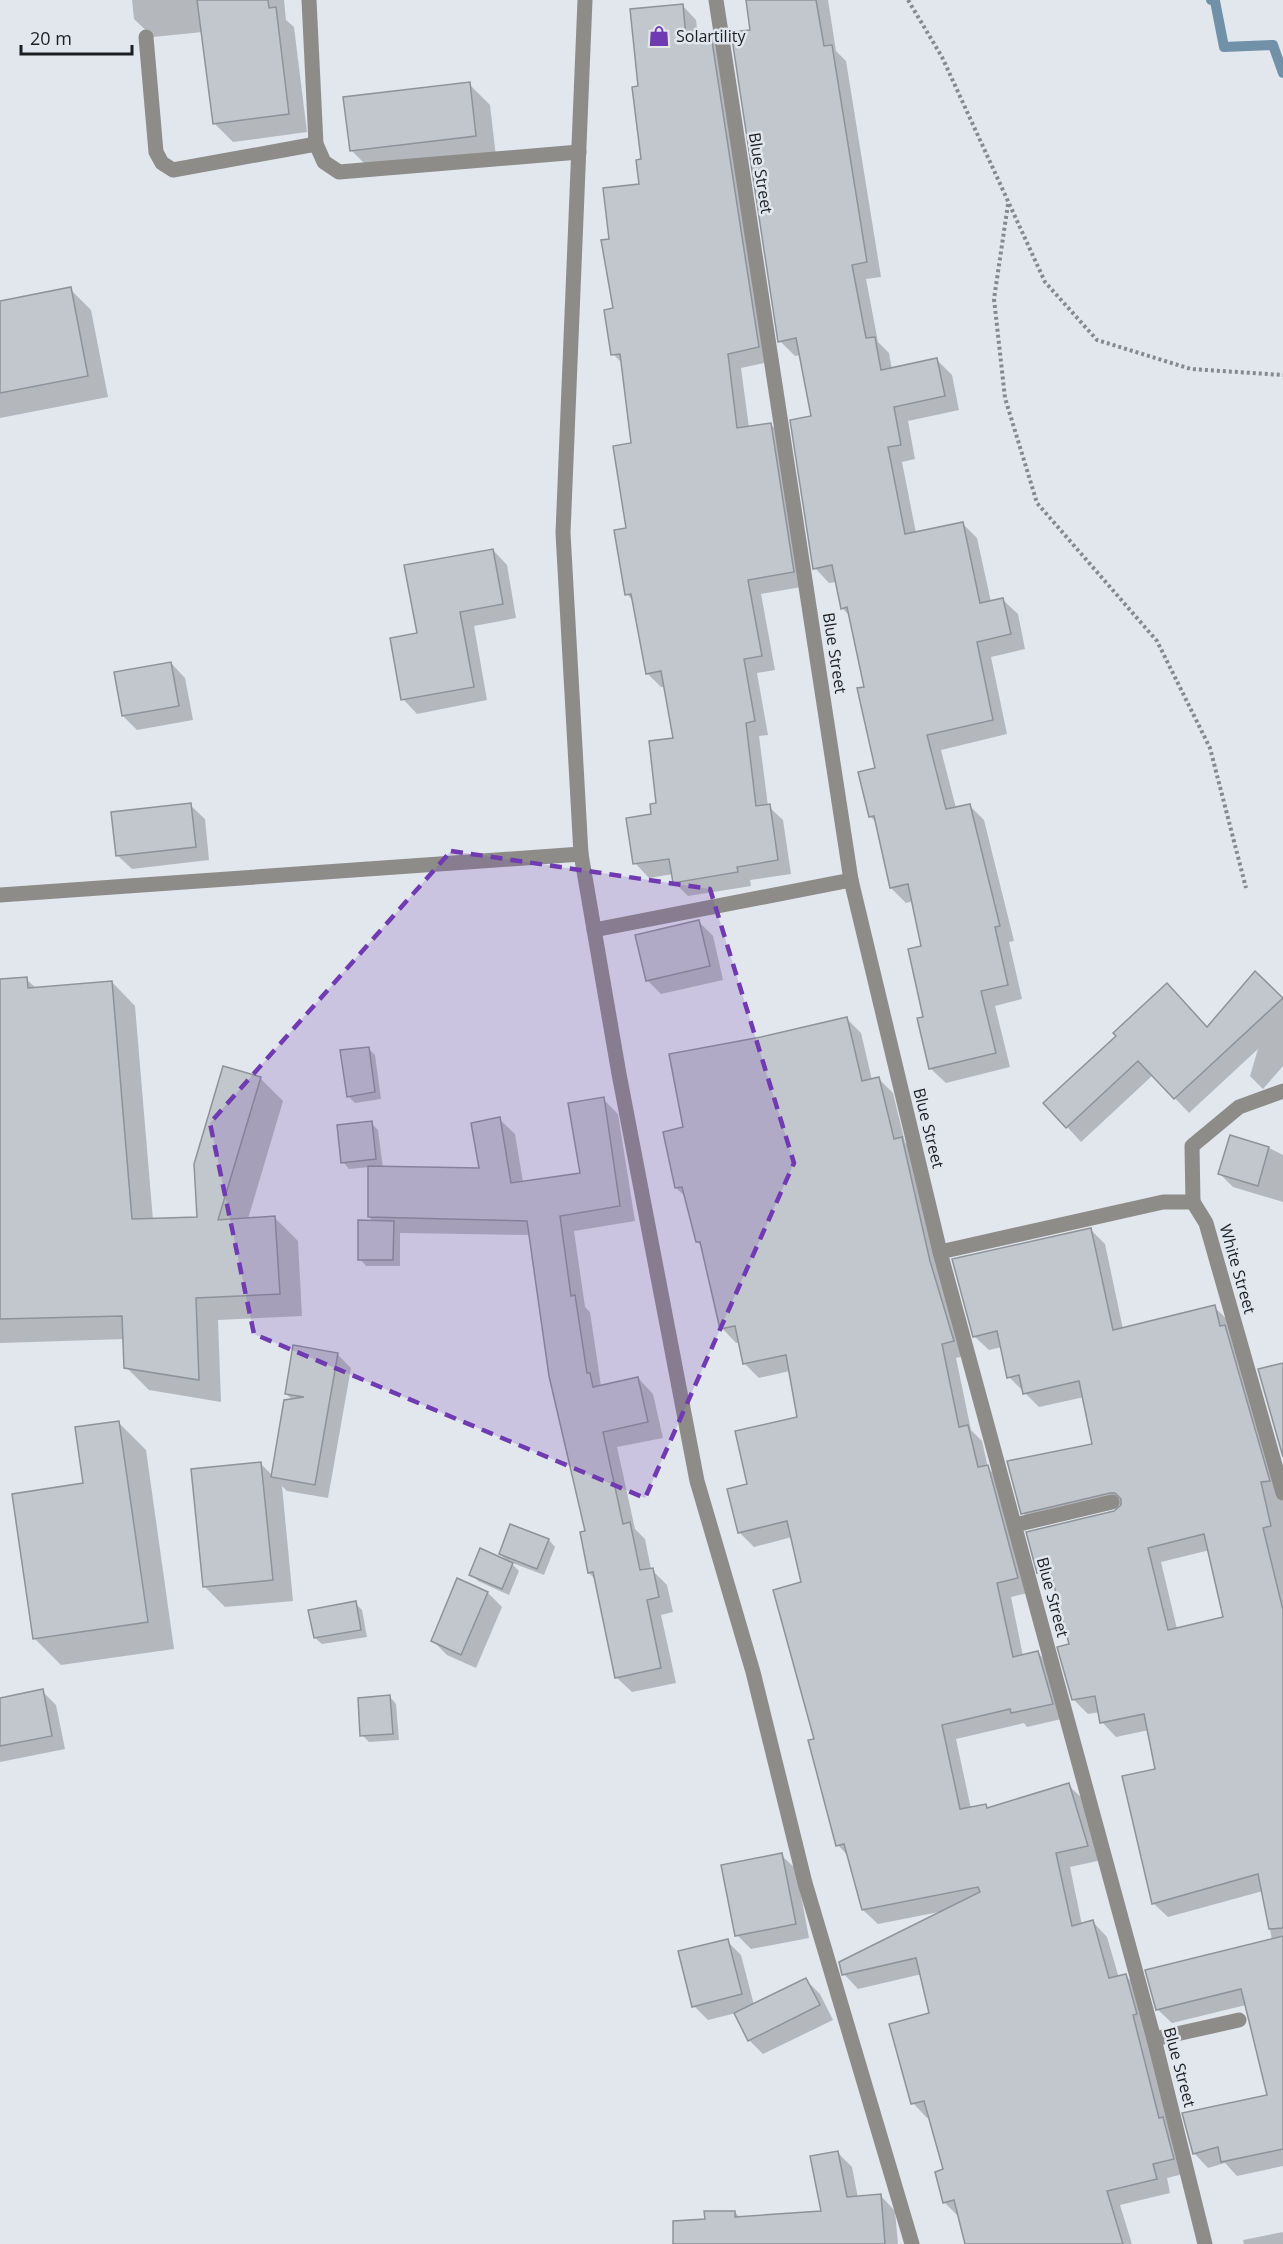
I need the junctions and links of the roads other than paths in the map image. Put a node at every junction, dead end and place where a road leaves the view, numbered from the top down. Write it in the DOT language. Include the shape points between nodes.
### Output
graph roads {
  1 [pos="309,0"];
  2 [pos="585,0"];
  3 [pos="716,0"];
  4 [pos="146,37"];
  5 [pos="316,144"];
  6 [pos="579,152"];
  7 [pos="581,854"];
  8 [pos="851,880"];
  9 [pos="0,896"];
  10 [pos="594,930"];
  11 [pos="1283,1090"];
  12 [pos="1193,1202"];
  13 [pos="940,1252"];
  14 [pos="1283,1494"];
  15 [pos="1112,1502"];
  16 [pos="1015,1525"];
  17 [pos="1239,2020"];
  18 [pos="1154,2039"];
  19 [pos="912,2244"];
  20 [pos="1205,2244"];
  1 -- 5 [label="street"];
  2 -- 6 [label="street"];
  3 -- 8 [label="street, Blue Street"];
  4 -- 5 [label="street" via="156,152 162,163 173,170"];
  5 -- 6 [label="street" via="324,162 339,172"];
  6 -- 7 [label="street" via="563,533"];
  7 -- 9 [label="street"];
  7 -- 10 [label="street"];
  8 -- 10 [label="street"];
  8 -- 13 [label="street, Blue Street"];
  10 -- 19 [label="street" via="697,1481 753,1672 805,1883"];
  11 -- 12 [label="street" via="1239,1107 1192,1146"];
  12 -- 13 [label="street" via="1163,1202"];
  12 -- 14 [label="street, White Street" via="1206,1222"];
  13 -- 16 [label="street, Blue Street"];
  15 -- 16 [label="street"];
  16 -- 18 [label="street, Blue Street"];
  17 -- 18 [label="street"];
  18 -- 20 [label="street, Blue Street"];
}
